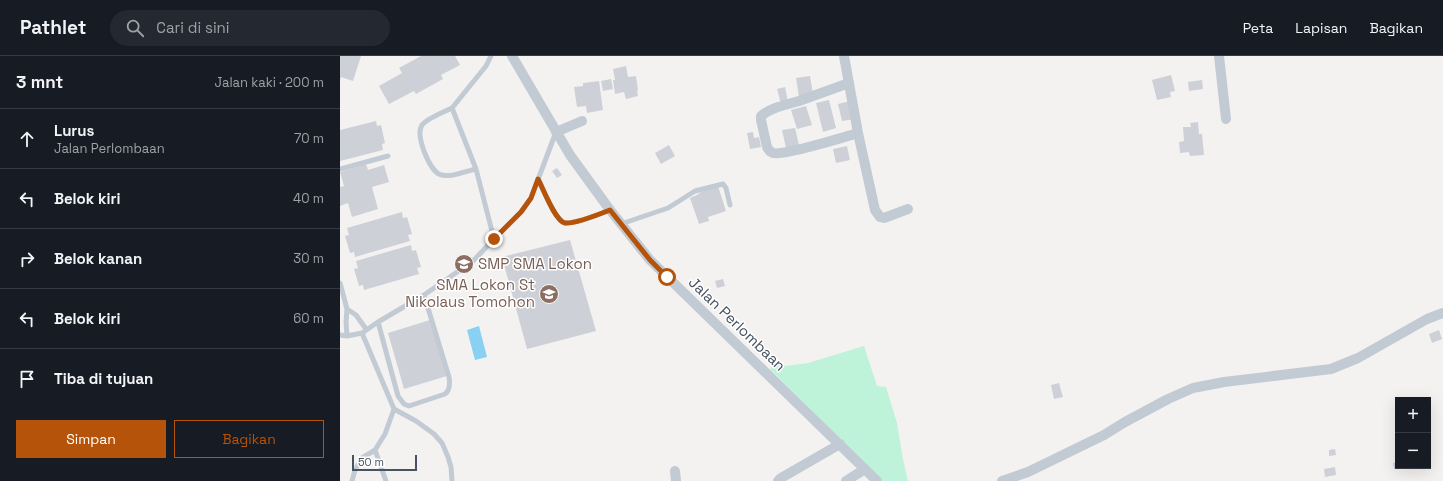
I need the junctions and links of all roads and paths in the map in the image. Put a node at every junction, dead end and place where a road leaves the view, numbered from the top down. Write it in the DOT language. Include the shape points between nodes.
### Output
graph roads {
  1 [pos="491,56"];
  2 [pos="512,56"];
  3 [pos="844,56"];
  4 [pos="1219,56"];
  5 [pos="849,83"];
  6 [pos="452,108"];
  7 [pos="1226,119"];
  8 [pos="582,121"];
  9 [pos="556,132"];
  10 [pos="858,133"];
  11 [pos="388,156"];
  12 [pos="340,169"];
  13 [pos="476,169"];
  14 [pos="538,179"];
  15 [pos="730,205"];
  16 [pos="908,209"];
  17 [pos="610,210"];
  18 [pos="621,224"];
  19 [pos="494,239"];
  20 [pos="340,283"];
  21 [pos="424,294"];
  22 [pos="347,309"];
  23 [pos="1443,313"];
  24 [pos="378,322"];
  25 [pos="364,331"];
  26 [pos="340,335"];
  27 [pos="347,336"];
  28 [pos="394,409"];
  29 [pos="840,444"];
  30 [pos="375,450"];
  31 [pos="865,469"];
  32 [pos="352,481"];
  33 [pos="386,481"];
  34 [pos="452,481"];
  35 [pos="778,481"];
  36 [pos="846,481"];
  37 [pos="876,481"];
  38 [pos="1002,481"];
  1 -- 6 [label="lane"];
  2 -- 9 [label="street, Jalan Perlombaan"];
  3 -- 5 [label="street"];
  4 -- 7 [label="street"];
  5 -- 10 [label="street"];
  5 -- 10 [label="street" via="766,112 761,116 761,120 767,147 773,153 805,148"];
  6 -- 13 [label="lane"];
  6 -- 13 [label="lane" via="425,121 421,126 421,143 432,167 441,175"];
  8 -- 9 [label="street"];
  9 -- 14 [label="lane"];
  9 -- 17 [label="street, Jalan Perlombaan"];
  10 -- 16 [label="street" via="877,214 884,218"];
  11 -- 12 [label="lane"];
  13 -- 19 [label="lane"];
  14 -- 17 [label="lane" via="558,219 562,222 574,222"];
  14 -- 19 [label="lane" via="531,198 521,212"];
  15 -- 18 [label="lane" via="726,188 723,184 718,184 694,191 668,208"];
  17 -- 18 [label="street, Jalan Perlombaan"];
  18 -- 29 [label="street, Jalan Perlombaan" via="650,260"];
  19 -- 21 [label="lane" via="473,261"];
  20 -- 22 [label="lane"];
  21 -- 24 [label="lane"];
  21 -- 24 [label="lane" via="449,377 449,387 444,394 409,406 402,402 394,386"];
  22 -- 25 [label="lane" via="356,315"];
  22 -- 27 [label="lane"];
  23 -- 38 [label="street" via="1413,326 1358,358 1331,369 1193,388 1052,461"];
  24 -- 25 [label="lane"];
  25 -- 27 [label="lane"];
  25 -- 28 [label="lane"];
  26 -- 27 [label="lane"];
  28 -- 30 [label="lane" via="385,434"];
  28 -- 34 [label="lane" via="425,426 442,443 451,467"];
  29 -- 31 [label="street, Jalan Perlombaan"];
  29 -- 35 [label="street"];
  30 -- 32 [label="lane" via="362,458"];
  30 -- 33 [label="lane"];
  31 -- 36 [label="street"];
  31 -- 37 [label="street, Jalan Perlombaan"];
}
